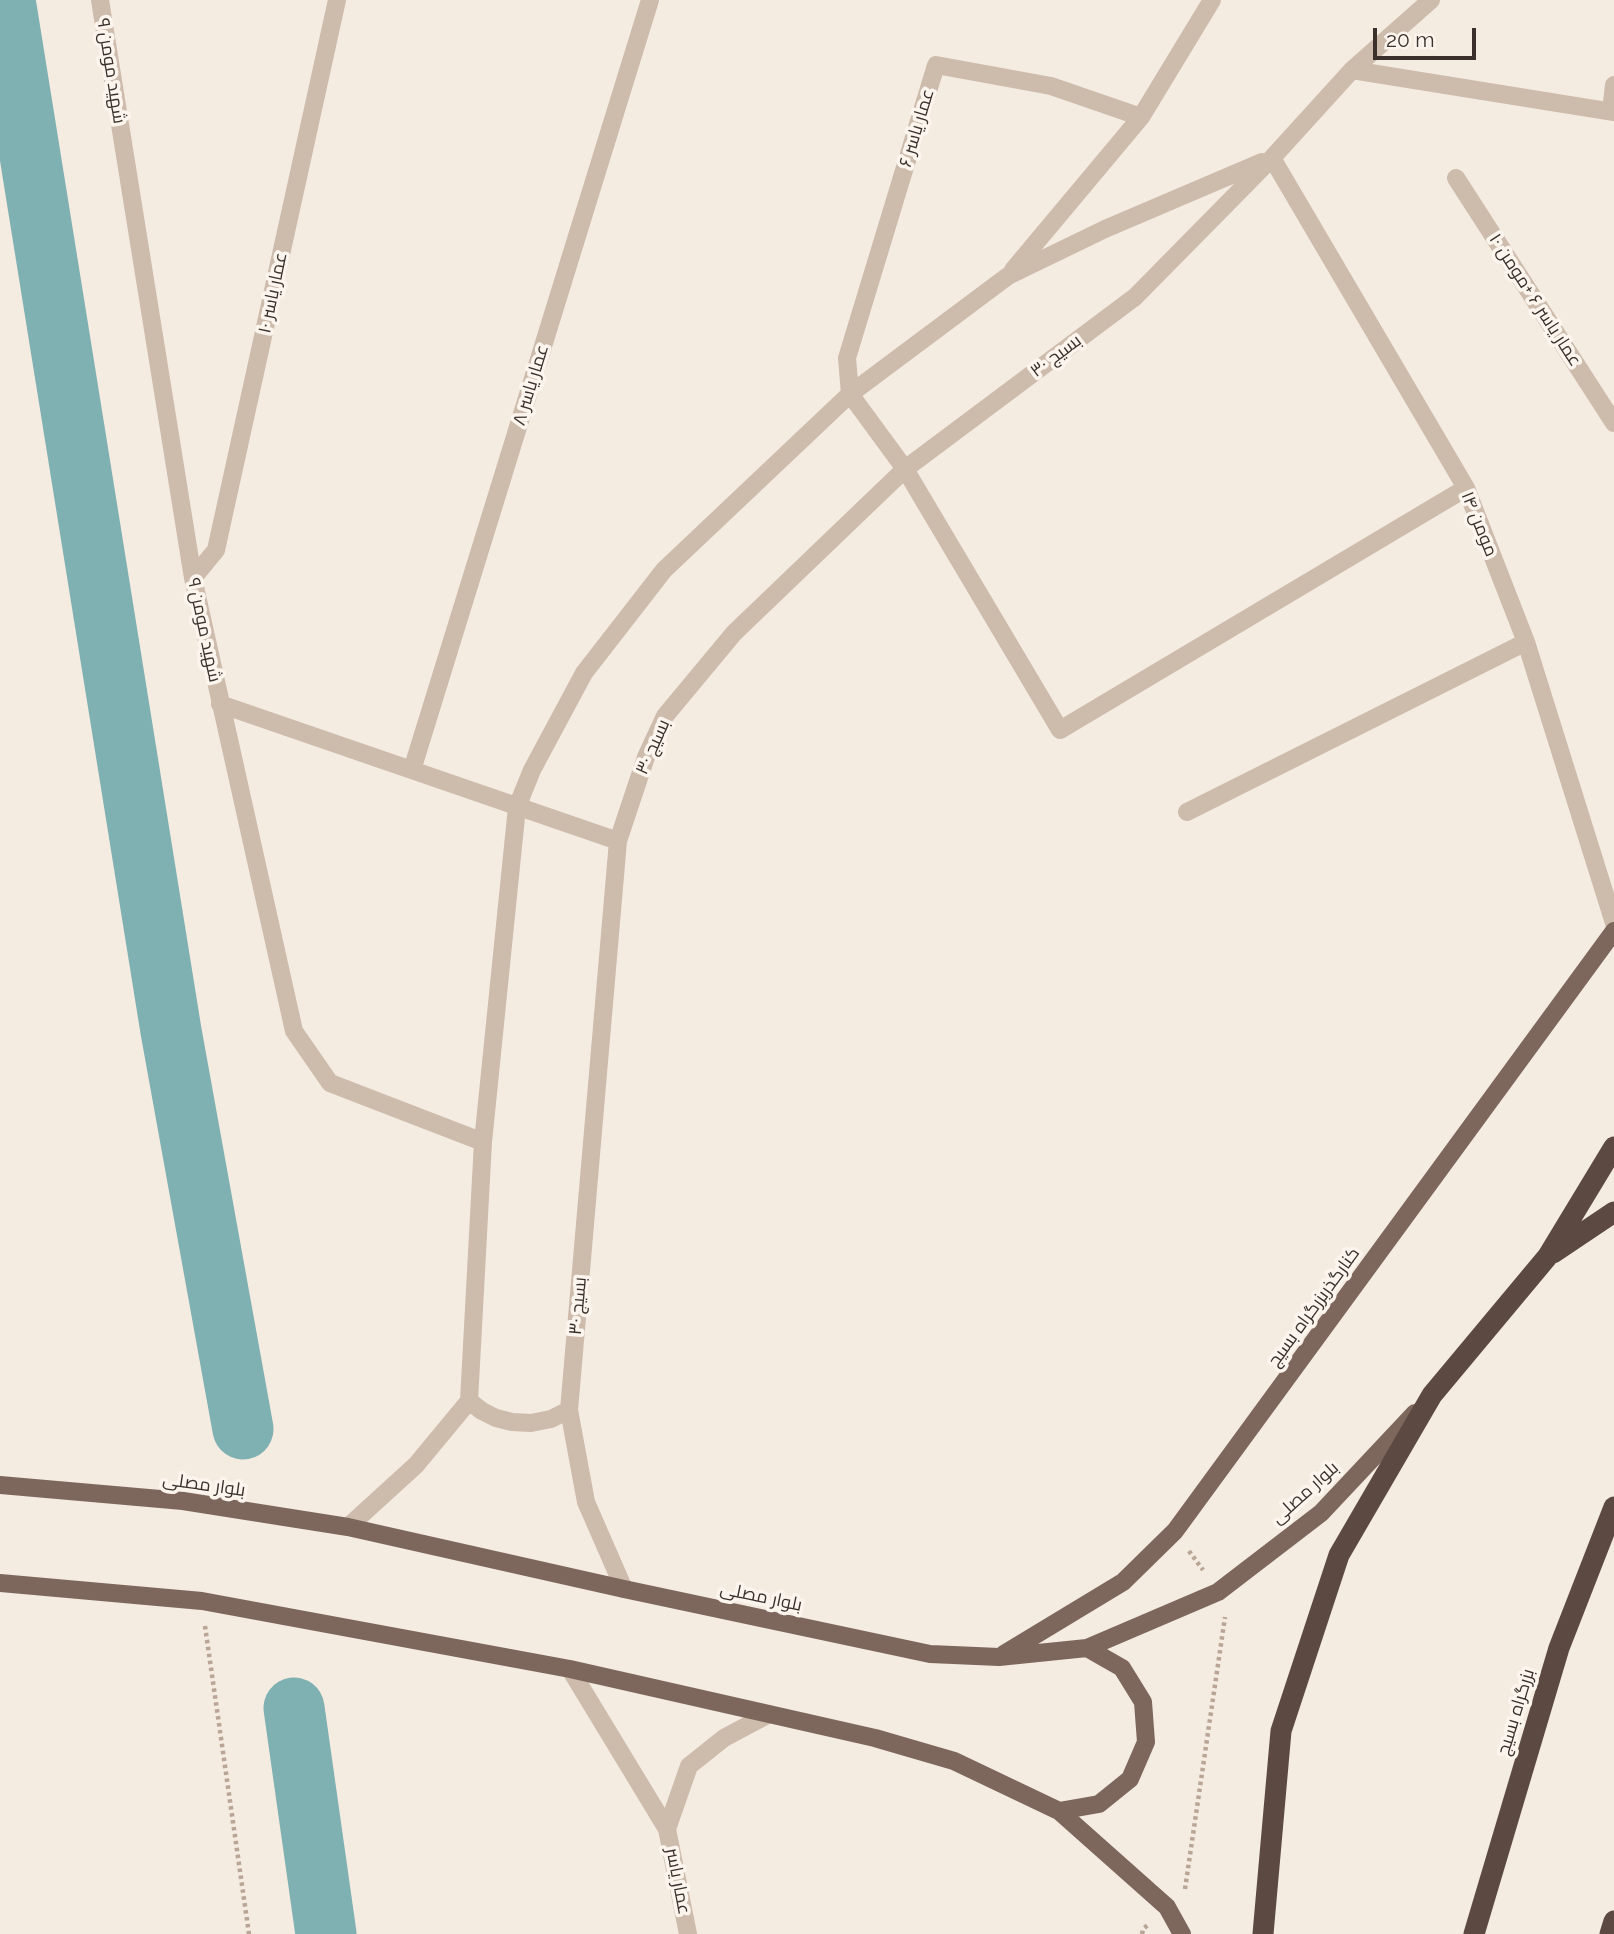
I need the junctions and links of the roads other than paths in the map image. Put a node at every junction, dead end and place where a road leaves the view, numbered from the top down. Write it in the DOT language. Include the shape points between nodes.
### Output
graph roads {
  1 [pos="100,0"];
  2 [pos="337,0"];
  3 [pos="650,0"];
  4 [pos="1212,0"];
  5 [pos="1431,0"];
  6 [pos="1352,71"];
  7 [pos="1614,85"];
  8 [pos="1612,111"];
  9 [pos="1141,117"];
  10 [pos="1272,158"];
  11 [pos="1456,178"];
  12 [pos="1008,276"];
  13 [pos="850,394"];
  14 [pos="1614,423"];
  15 [pos="905,469"];
  16 [pos="1466,488"];
  17 [pos="193,578"];
  18 [pos="1526,642"];
  19 [pos="220,704"];
  20 [pos="412,770"];
  21 [pos="517,807"];
  22 [pos="1187,812"];
  23 [pos="618,841"];
  24 [pos="1614,923"];
  25 [pos="1614,931"];
  26 [pos="484,1142"];
  27 [pos="1614,1147"];
  28 [pos="1614,1212"];
  29 [pos="1548,1256"];
  30 [pos="1432,1395"];
  31 [pos="469,1401"];
  32 [pos="569,1410"];
  33 [pos="0,1485"];
  34 [pos="1614,1507"];
  35 [pos="348,1527"];
  36 [pos="0,1583"];
  37 [pos="624,1589"];
  38 [pos="1087,1648"];
  39 [pos="999,1657"];
  40 [pos="570,1669"];
  41 [pos="769,1714"];
  42 [pos="1059,1811"];
  43 [pos="667,1829"];
  44 [pos="1614,1921"];
  45 [pos="688,1934"];
  46 [pos="1182,1934"];
  47 [pos="1263,1934"];
  48 [pos="1474,1934"];
  49 [pos="1610,1934"];
  1 -- 17 [label="street, شهید مومن ۹"];
  2 -- 17 [label="street, عمار یاسر ۱۰" via="216,550"];
  3 -- 20 [label="street, عمار یاسر ۸"];
  4 -- 9 [label="street"];
  5 -- 6 [label="street, بسیج ۳۰"];
  6 -- 8 [label="street"];
  6 -- 10 [label="street, بسیج ۳۰"];
  7 -- 8 [label="street"];
  9 -- 12 [label="street"];
  9 -- 13 [label="street, عمار یاسر ۶" via="1051,86 936,65 847,358"];
  10 -- 12 [label="street"];
  10 -- 15 [label="street, بسیج ۳۰" via="1135,297"];
  10 -- 16 [label="street, مومن ۱۴"];
  11 -- 14 [label="street, عمار یاسر ۶ +مومن ۱۰"];
  12 -- 13 [label="street"];
  13 -- 15 [label="street"];
  13 -- 21 [label="street" via="664,570 584,673 531,770"];
  15 -- 16 [label="street" via="1060,730"];
  15 -- 23 [label="street, بسیج ۳۰" via="734,634 665,716"];
  16 -- 18 [label="street, مومن ۱۴"];
  17 -- 19 [label="street, شهید مومن ۹"];
  18 -- 22 [label="street"];
  18 -- 24 [label="street, مومن ۱۴"];
  19 -- 20 [label="street"];
  19 -- 26 [label="street, شهید مومن ۹" via="294,1031 330,1083"];
  20 -- 21 [label="street"];
  21 -- 23 [label="street"];
  21 -- 26 [label="street"];
  23 -- 32 [label="street, بسیج ۳۰"];
  25 -- 39 [label="main road, کنارگذربزرگراه بسیج" via="1175,1531 1123,1582"];
  26 -- 31 [label="street"];
  27 -- 29 [label="highway"];
  28 -- 29 [label="highway"];
  29 -- 30 [label="highway"];
  30 -- 38 [label="main road, بلوار مصلی" via="1321,1513 1218,1592"];
  30 -- 47 [label="highway" via="1339,1555 1281,1731"];
  31 -- 32 [label="street" via="512,1422 551,1419"];
  31 -- 35 [label="street" via="416,1465"];
  32 -- 37 [label="street, بسیج ۳۰" via="586,1502"];
  33 -- 35 [label="main road, بلوار مصلی" via="183,1502"];
  34 -- 48 [label="highway, بزرگراه بسیج" via="1559,1648"];
  35 -- 37 [label="main road, بلوار مصلی"];
  36 -- 40 [label="main road" via="202,1601"];
  37 -- 39 [label="main road, بلوار مصلی" via="930,1654"];
  38 -- 39 [label="main road, بلوار مصلی"];
  38 -- 42 [label="main road" via="1122,1668 1143,1702 1146,1742 1130,1779 1099,1804"];
  40 -- 41 [label="main road"];
  40 -- 43 [label="street"];
  41 -- 42 [label="main road" via="954,1760"];
  41 -- 43 [label="street" via="724,1738 690,1766"];
  42 -- 46 [label="main road" via="1167,1908"];
  43 -- 45 [label="street, عمار یاسر"];
  44 -- 49 [label="highway"];
}
